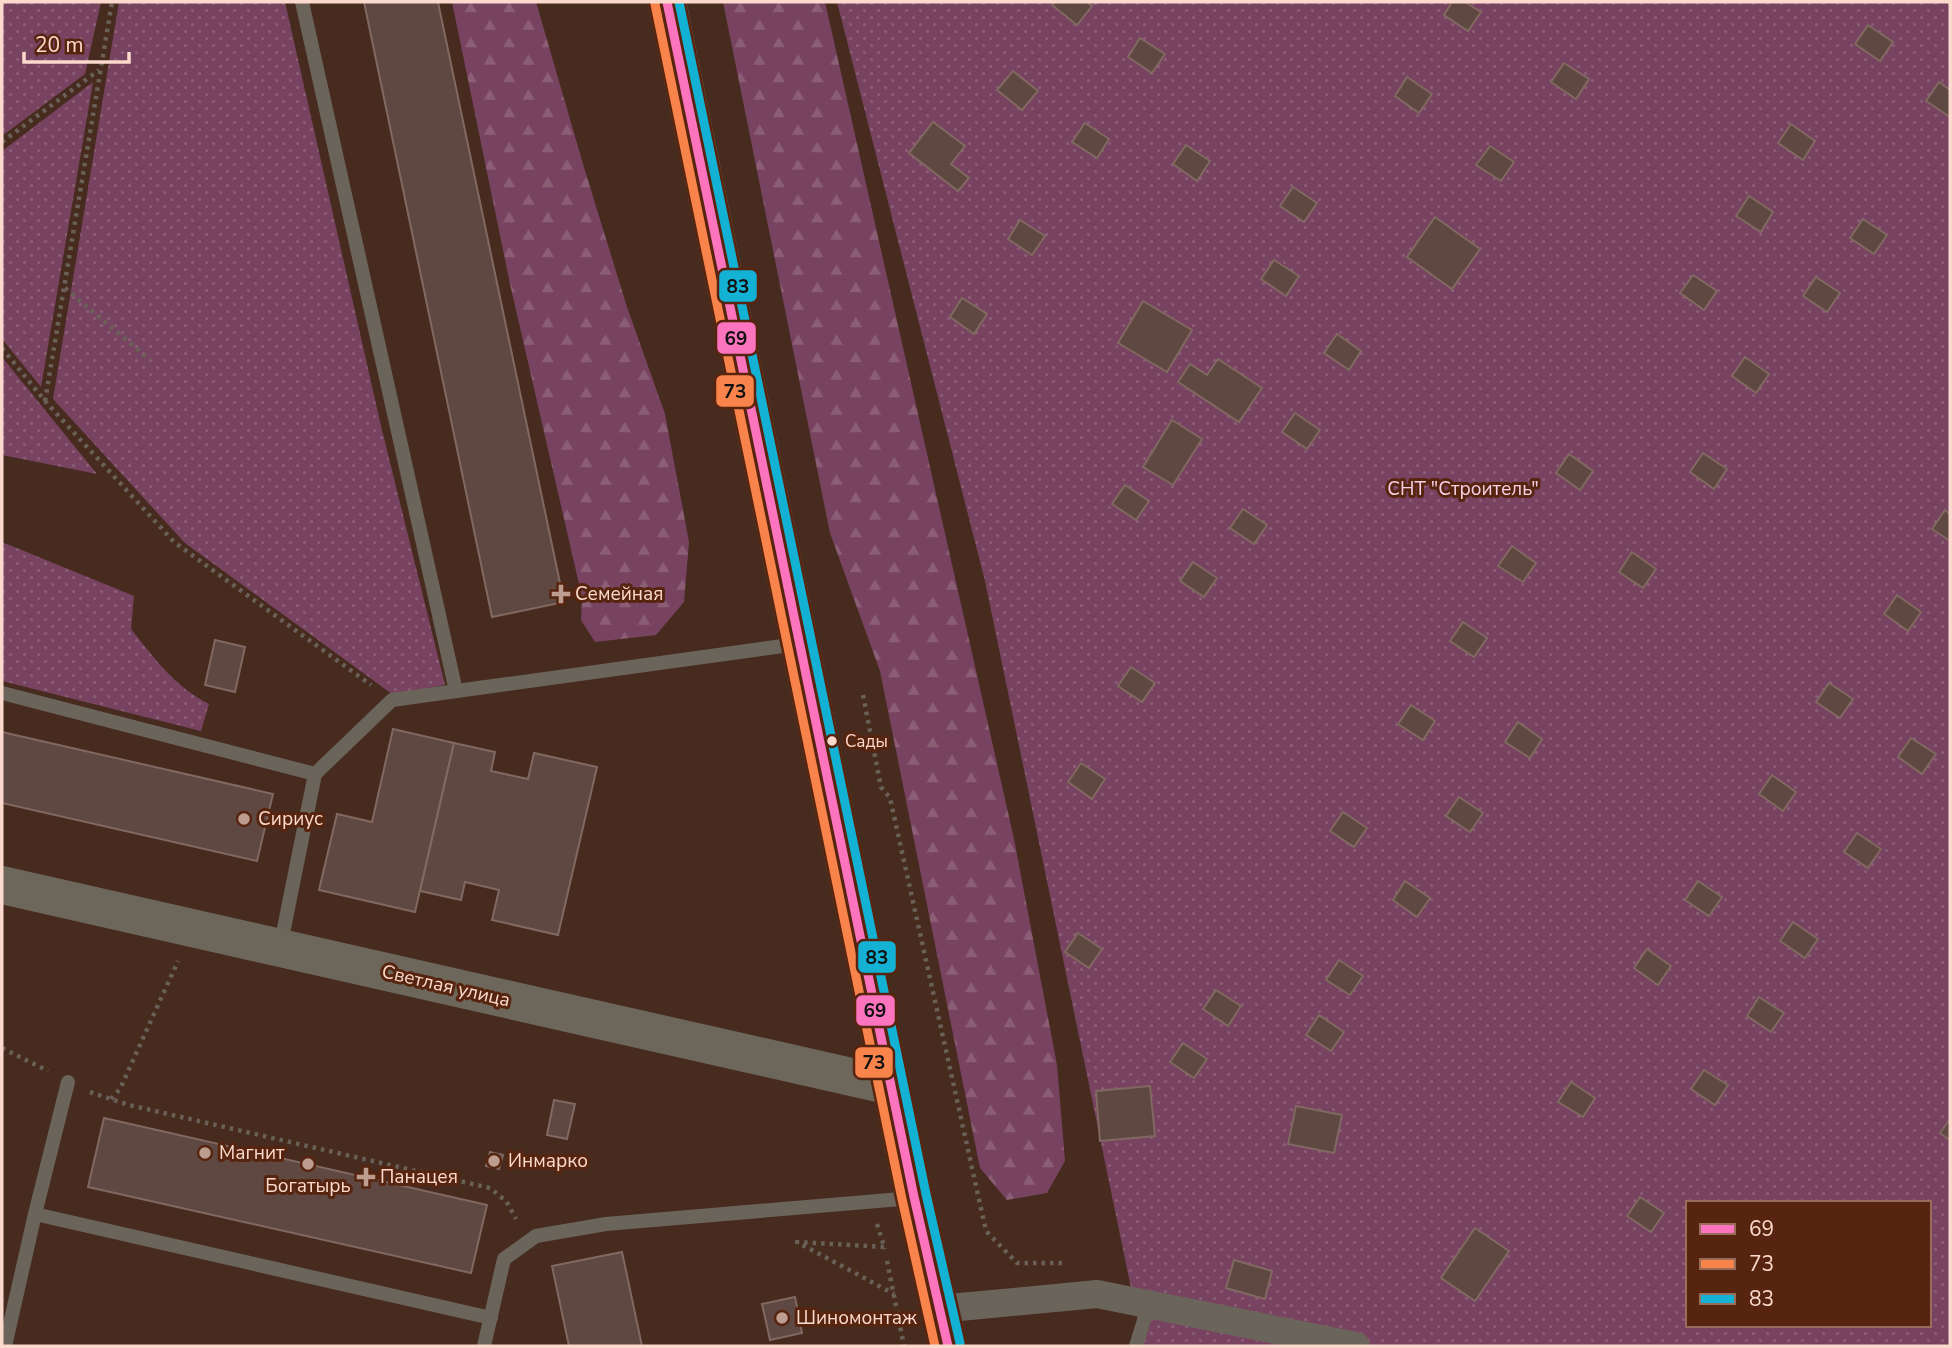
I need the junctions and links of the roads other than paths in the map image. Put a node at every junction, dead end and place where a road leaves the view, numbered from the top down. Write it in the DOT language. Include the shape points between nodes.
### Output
graph roads {
  1 [pos="302,2"];
  2 [pos="667,2"];
  3 [pos="799,644"];
  4 [pos="456,691"];
  5 [pos="2,693"];
  6 [pos="314,774"];
  7 [pos="2,885"];
  8 [pos="280,948"];
  9 [pos="68,1082"];
  10 [pos="891,1086"];
  11 [pos="914,1198"];
  12 [pos="35,1214"];
  13 [pos="1149,1304"];
  14 [pos="939,1309"];
  15 [pos="491,1318"];
  16 [pos="5,1346"];
  17 [pos="484,1346"];
  18 [pos="948,1346"];
  19 [pos="1136,1346"];
  20 [pos="1356,1346"];
  1 -- 4 [label="lane"];
  2 -- 3 [label="main road"];
  3 -- 4 [label="lane"];
  3 -- 10 [label="main road"];
  4 -- 6 [label="lane" via="392,700"];
  5 -- 6 [label="lane"];
  6 -- 8 [label="lane"];
  7 -- 8 [label="main road, Светлая улица"];
  8 -- 10 [label="main road, Светлая улица"];
  9 -- 12 [label="lane"];
  10 -- 11 [label="main road"];
  11 -- 14 [label="main road"];
  11 -- 15 [label="lane" via="606,1224 536,1236 504,1259"];
  12 -- 15 [label="lane"];
  12 -- 16 [label="lane"];
  13 -- 14 [label="street" via="1097,1294"];
  13 -- 19 [label="lane"];
  13 -- 20 [label="street"];
  14 -- 18 [label="main road"];
  15 -- 17 [label="lane"];
}
